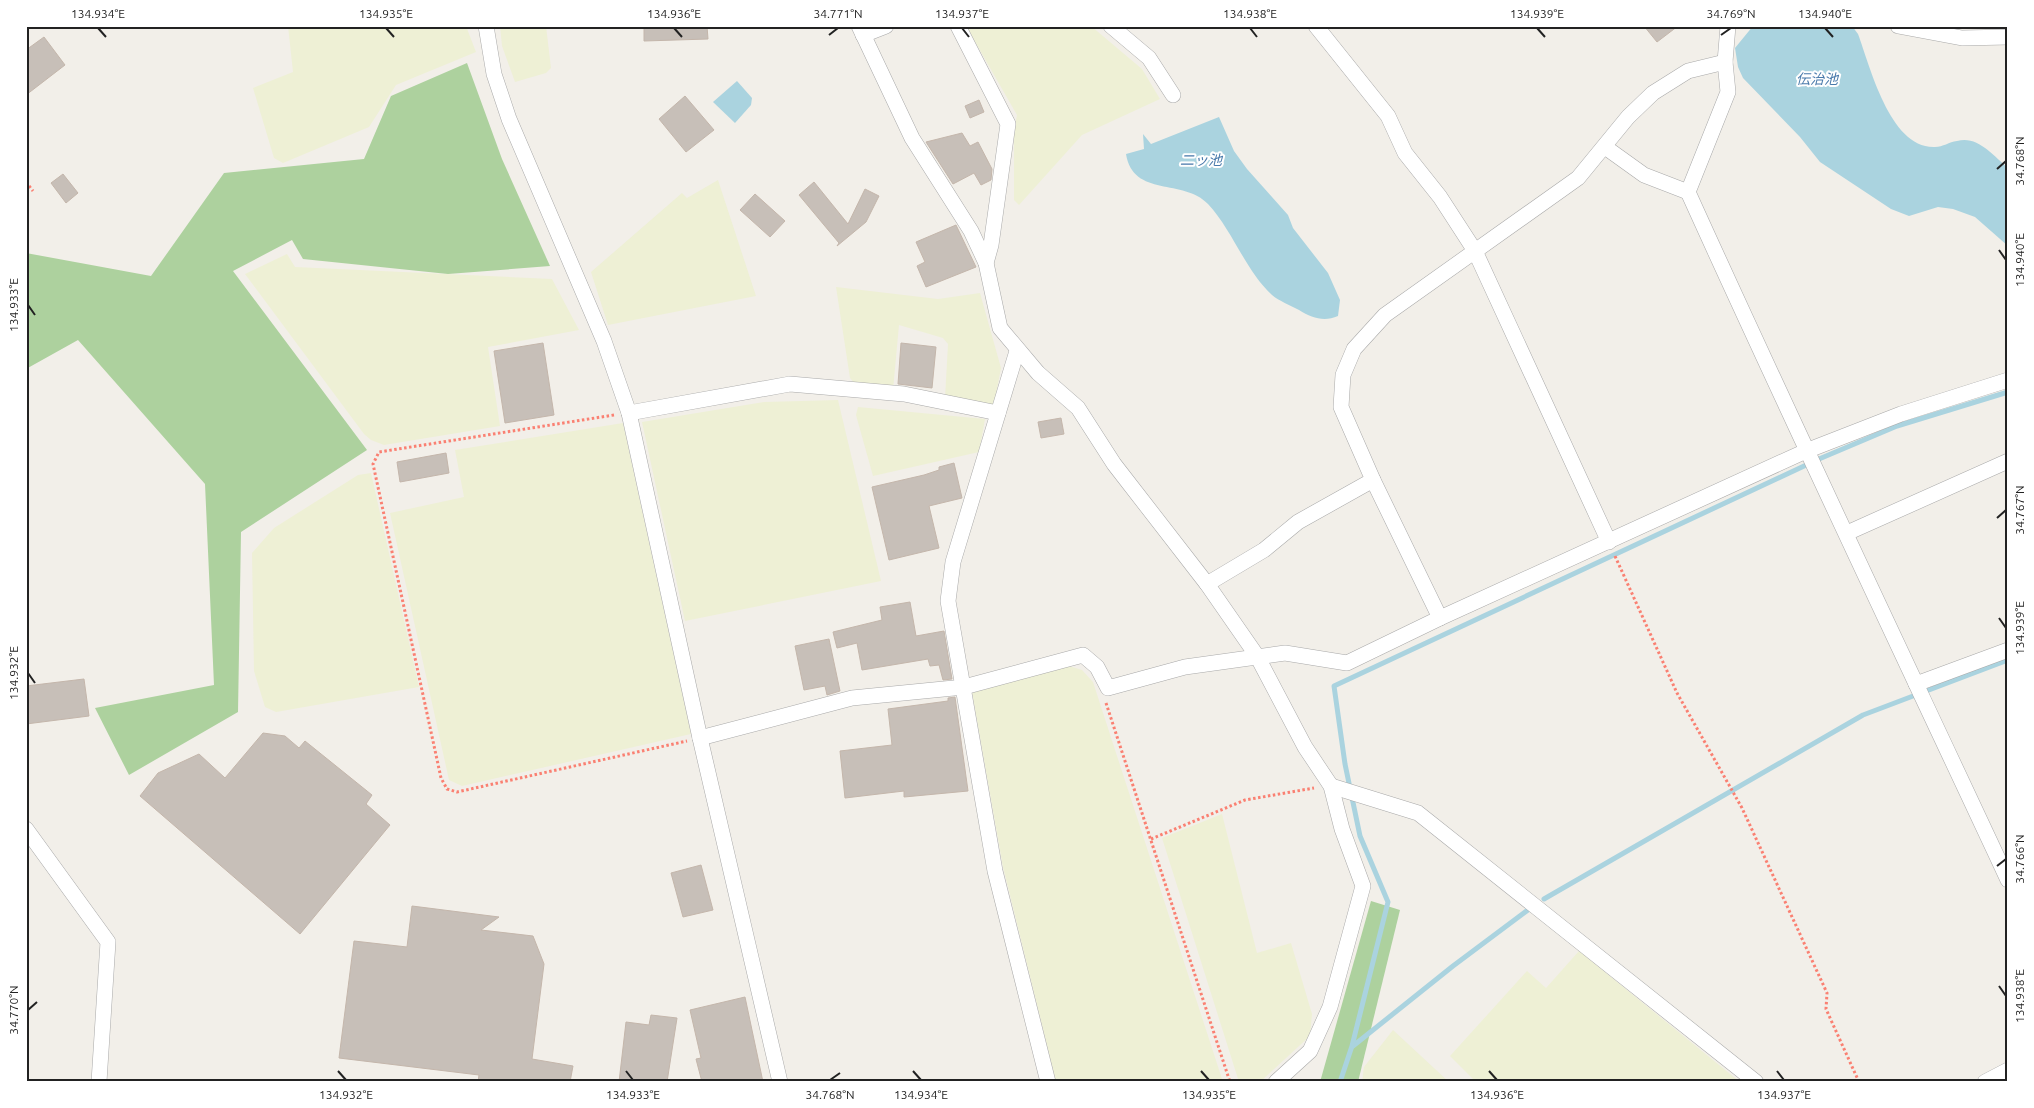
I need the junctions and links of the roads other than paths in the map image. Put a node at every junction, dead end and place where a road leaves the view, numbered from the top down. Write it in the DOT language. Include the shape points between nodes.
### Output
graph roads {
  1 [pos="486,26"];
  2 [pos="886,26"];
  3 [pos="958,26"];
  4 [pos="1111,26"];
  5 [pos="1316,26"];
  6 [pos="1898,26"];
  7 [pos="1731,28"];
  8 [pos="861,31"];
  9 [pos="2008,37"];
  10 [pos="1725,62"];
  11 [pos="1172,95"];
  12 [pos="1605,147"];
  13 [pos="1688,192"];
  14 [pos="1475,251"];
  15 [pos="986,264"];
  16 [pos="1018,351"];
  17 [pos="2008,380"];
  18 [pos="629,413"];
  19 [pos="998,413"];
  20 [pos="1806,451"];
  21 [pos="2008,461"];
  22 [pos="1373,480"];
  23 [pos="1847,534"];
  24 [pos="1609,542"];
  25 [pos="1207,584"];
  26 [pos="1440,618"];
  27 [pos="2008,650"];
  28 [pos="1257,656"];
  29 [pos="1916,684"];
  30 [pos="964,687"];
  31 [pos="700,738"];
  32 [pos="1331,786"];
  33 [pos="26,829"];
  34 [pos="2008,880"];
  35 [pos="2008,1070"];
  36 [pos="99,1082"];
  37 [pos="780,1082"];
  38 [pos="1048,1082"];
  39 [pos="1276,1082"];
  40 [pos="1756,1082"];
  41 [pos="1984,1082"];
  1 -- 18 [label="street" via="494,74 510,119 604,341"];
  2 -- 8 [label="street"];
  3 -- 15 [label="street" via="1008,124"];
  4 -- 11 [label="street" via="1149,58"];
  5 -- 14 [label="street" via="1388,116 1405,153 1440,197"];
  6 -- 9 [label="street" via="1962,38"];
  7 -- 10 [label="street"];
  8 -- 15 [label="street" via="912,138 971,231"];
  10 -- 12 [label="street" via="1688,71 1653,93 1628,117"];
  10 -- 13 [label="street" via="1728,92"];
  12 -- 13 [label="street" via="1644,175"];
  12 -- 14 [label="street" via="1578,178"];
  13 -- 20 [label="street"];
  14 -- 22 [label="street" via="1385,315 1354,349 1343,375 1341,407"];
  14 -- 24 [label="street"];
  15 -- 16 [label="street" via="1000,328"];
  16 -- 19 [label="street"];
  16 -- 25 [label="street" via="1078,408 1114,464"];
  17 -- 20 [label="street" via="1901,414"];
  18 -- 19 [label="street" via="790,384 904,394"];
  18 -- 31 [label="street"];
  19 -- 30 [label="street" via="953,562 948,601"];
  20 -- 23 [label="street"];
  20 -- 24 [label="street"];
  21 -- 23 [label="street"];
  22 -- 25 [label="street" via="1298,522 1264,550"];
  22 -- 26 [label="street"];
  23 -- 29 [label="street"];
  24 -- 26 [label="street"];
  25 -- 28 [label="street"];
  26 -- 28 [label="street" via="1346,663 1285,653"];
  27 -- 29 [label="street"];
  28 -- 30 [label="street" via="1185,667 1108,688 1096,667 1083,655"];
  28 -- 32 [label="street" via="1305,747"];
  29 -- 34 [label="street"];
  30 -- 31 [label="street" via="852,698"];
  30 -- 38 [label="street" via="995,871"];
  31 -- 37 [label="street"];
  32 -- 39 [label="street" via="1363,886 1330,1007 1310,1051"];
  32 -- 40 [label="street" via="1418,813"];
  33 -- 36 [label="street" via="108,942"];
  35 -- 41 [label="street"];
}
